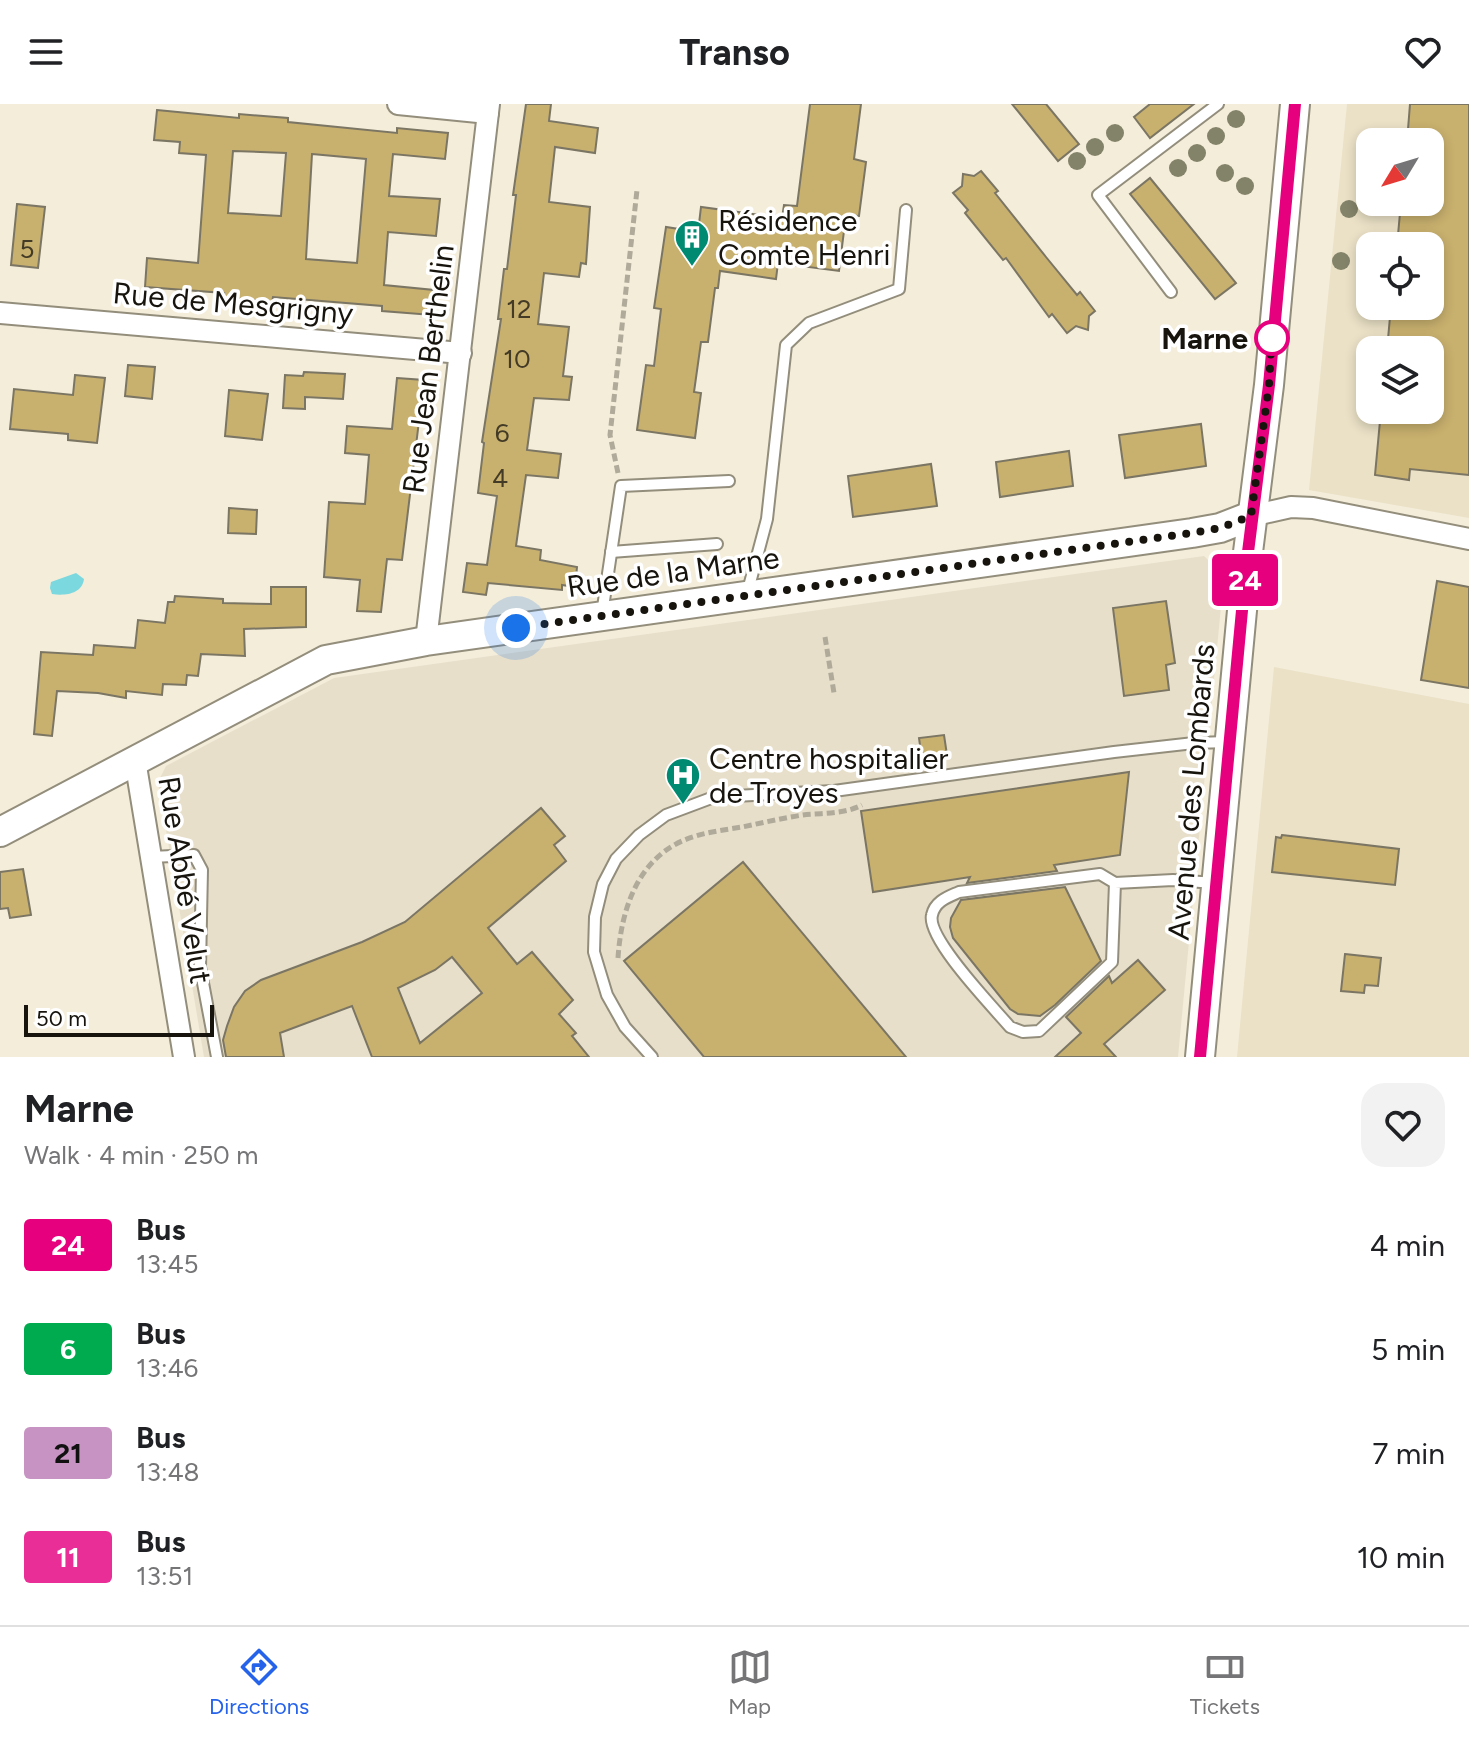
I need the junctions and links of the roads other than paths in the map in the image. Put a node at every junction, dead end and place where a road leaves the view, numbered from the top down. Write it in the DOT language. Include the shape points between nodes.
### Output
graph roads {
  1 [pos="398,104"];
  2 [pos="1218,104"];
  3 [pos="1295,104"];
  4 [pos="488,109"];
  5 [pos="906,210"];
  6 [pos="1171,292"];
  7 [pos="0,313"];
  8 [pos="461,353"];
  9 [pos="729,481"];
  10 [pos="1251,516"];
  11 [pos="1469,539"];
  12 [pos="717,544"];
  13 [pos="611,552"];
  14 [pos="747,596"];
  15 [pos="601,616"];
  16 [pos="426,641"];
  17 [pos="1230,742"];
  18 [pos="135,760"];
  19 [pos="0,832"];
  20 [pos="151,857"];
  21 [pos="1115,883"];
  22 [pos="1217,883"];
  23 [pos="184,1057"];
  24 [pos="217,1057"];
  25 [pos="652,1057"];
  26 [pos="1200,1057"];
  1 -- 4 [label="street"];
  2 -- 6 [label="lane" via="1098,195"];
  3 -- 10 [label="street, Avenue des Lombards"];
  4 -- 8 [label="street, Rue Jean Berthelin"];
  5 -- 14 [label="lane" via="899,289 809,323 786,345 767,519"];
  7 -- 8 [label="street, Rue de Mesgrigny"];
  8 -- 16 [label="street, Rue Jean Berthelin"];
  9 -- 13 [label="lane" via="621,486"];
  10 -- 11 [label="street" via="1313,508"];
  10 -- 14 [label="street, Rue de la Marne" via="1192,533"];
  10 -- 17 [label="street, Avenue des Lombards"];
  12 -- 13 [label="lane"];
  13 -- 15 [label="lane"];
  14 -- 15 [label="street, Rue de la Marne"];
  15 -- 16 [label="street, Rue de la Marne"];
  16 -- 18 [label="street, Rue de la Marne" via="326,660"];
  17 -- 22 [label="street, Avenue des Lombards"];
  17 -- 25 [label="lane" via="1114,752 834,791 714,797 666,815 616,859 595,917 594,952 607,995 625,1027"];
  18 -- 19 [label="street, Rue de la Marne"];
  18 -- 20 [label="street, Rue Abbé Velut"];
  20 -- 23 [label="street, Rue Abbé Velut"];
  20 -- 24 [label="lane" via="194,855 202,870 200,967"];
  21 -- 21 [label="lane" via="1100,874 959,892 941,900 932,915 932,931 1010,1027 1039,1031 1112,962"];
  21 -- 22 [label="lane"];
  22 -- 26 [label="street, Avenue des Lombards"];
}
